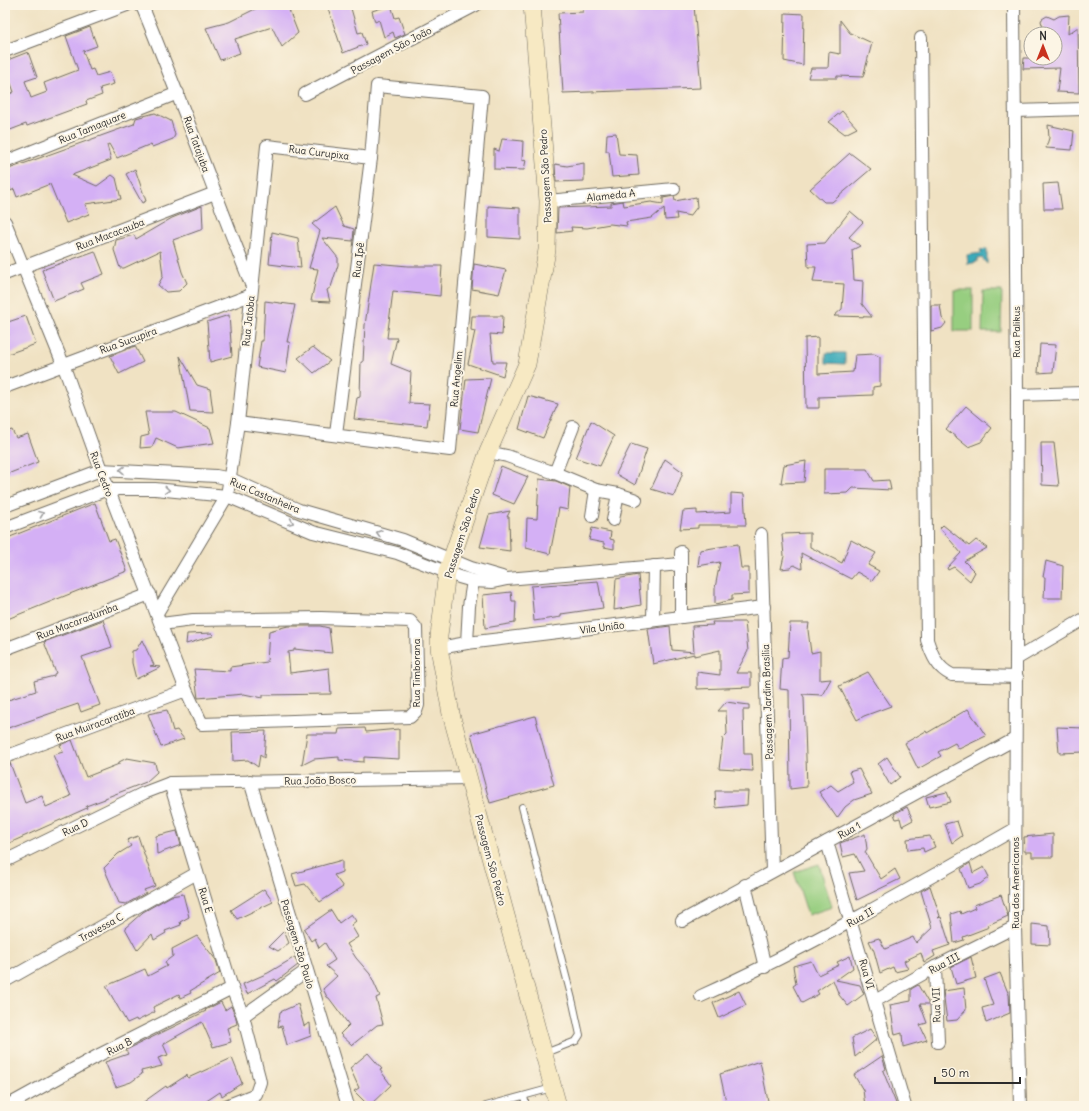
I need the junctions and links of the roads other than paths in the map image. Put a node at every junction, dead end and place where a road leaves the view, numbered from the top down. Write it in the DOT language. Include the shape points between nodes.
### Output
graph roads {
  1 [pos="127,5"];
  2 [pos="140,5"];
  3 [pos="476,5"];
  4 [pos="532,5"];
  5 [pos="1014,5"];
  6 [pos="921,38"];
  7 [pos="5,51"];
  8 [pos="377,86"];
  9 [pos="178,93"];
  10 [pos="305,94"];
  11 [pos="1084,109"];
  12 [pos="1015,111"];
  13 [pos="267,146"];
  14 [pos="371,158"];
  15 [pos="5,162"];
  16 [pos="674,189"];
  17 [pos="215,193"];
  18 [pos="548,201"];
  19 [pos="5,222"];
  20 [pos="22,268"];
  21 [pos="5,274"];
  22 [pos="251,290"];
  23 [pos="63,364"];
  24 [pos="5,387"];
  25 [pos="1084,393"];
  26 [pos="1017,395"];
  27 [pos="238,423"];
  28 [pos="573,427"];
  29 [pos="336,434"];
  30 [pos="488,452"];
  31 [pos="100,470"];
  32 [pos="555,473"];
  33 [pos="231,479"];
  34 [pos="108,489"];
  35 [pos="596,490"];
  36 [pos="618,494"];
  37 [pos="227,496"];
  38 [pos="636,500"];
  39 [pos="5,506"];
  40 [pos="592,516"];
  41 [pos="613,520"];
  42 [pos="5,528"];
  43 [pos="761,534"];
  44 [pos="403,540"];
  45 [pos="397,553"];
  46 [pos="449,566"];
  47 [pos="654,566"];
  48 [pos="507,579"];
  49 [pos="473,581"];
  50 [pos="150,594"];
  51 [pos="764,607"];
  52 [pos="681,617"];
  53 [pos="159,618"];
  54 [pos="1084,619"];
  55 [pos="653,620"];
  56 [pos="467,643"];
  57 [pos="439,648"];
  58 [pos="5,649"];
  59 [pos="1016,659"];
  60 [pos="1017,677"];
  61 [pos="186,690"];
  62 [pos="202,724"];
  63 [pos="1015,739"];
  64 [pos="5,758"];
  65 [pos="469,778"];
  66 [pos="250,781"];
  67 [pos="170,783"];
  68 [pos="522,807"];
  69 [pos="1015,829"];
  70 [pos="827,842"];
  71 [pos="5,861"];
  72 [pos="772,871"];
  73 [pos="197,873"];
  74 [pos="745,885"];
  75 [pos="682,921"];
  76 [pos="852,922"];
  77 [pos="1015,926"];
  78 [pos="765,967"];
  79 [pos="934,967"];
  80 [pos="306,971"];
  81 [pos="5,981"];
  82 [pos="232,988"];
  83 [pos="702,996"];
  84 [pos="875,1001"];
  85 [pos="243,1016"];
  86 [pos="938,1042"];
  87 [pos="544,1054"];
  88 [pos="553,1088"];
  89 [pos="524,1096"];
  90 [pos="7,1106"];
  91 [pos="226,1106"];
  92 [pos="348,1106"];
  93 [pos="486,1106"];
  94 [pos="526,1106"];
  95 [pos="558,1106"];
  96 [pos="905,1106"];
  97 [pos="1020,1106"];
  1 -- 7 [label="street"];
  2 -- 9 [label="street, Rua Tatajuba" via="144,8"];
  3 -- 10 [label="street, Passagem São João"];
  4 -- 18 [label="street, Passagem São Pedro" via="546,133"];
  5 -- 12 [label="street, Rua Palikus"];
  6 -- 60 [label="street" via="926,640 938,665 952,675"];
  8 -- 14 [label="street, Rua Ipê"];
  8 -- 29 [label="street, Rua Angelim" via="482,96 450,450"];
  9 -- 15 [label="street, Rua Tamaquare"];
  9 -- 17 [label="street, Rua Tatajuba"];
  11 -- 12 [label="street"];
  12 -- 26 [label="street, Rua Palikus"];
  13 -- 14 [label="street, Rua Curupixa"];
  13 -- 22 [label="street, Rua Jatoba"];
  14 -- 29 [label="street, Rua Ipê"];
  16 -- 18 [label="street, Alameda A"];
  17 -- 20 [label="street, Rua Macacauba"];
  17 -- 22 [label="street, Rua Tatajuba"];
  18 -- 30 [label="street, Passagem São Pedro" via="547,250 527,364"];
  19 -- 20 [label="street, Rua Cedro"];
  20 -- 21 [label="street, Rua Macacauba"];
  20 -- 23 [label="street, Rua Cedro"];
  22 -- 23 [label="street, Rua Sucupira"];
  22 -- 27 [label="street, Rua Jatoba"];
  23 -- 24 [label="street, Rua Sucupira"];
  23 -- 31 [label="street, Rua Cedro"];
  25 -- 26 [label="street"];
  26 -- 59 [label="street, Rua Palikus"];
  27 -- 29 [label="street, Rua Angelim"];
  27 -- 33 [label="street, Rua Jatoba"];
  28 -- 32 [label="street"];
  30 -- 32 [label="street"];
  30 -- 46 [label="street, Passagem São Pedro"];
  33 -- 31 [label="street, Rua Castanheira, one-way"];
  31 -- 34 [label="street, Rua Cedro"];
  31 -- 39 [label="street, Rua Castanheira"];
  32 -- 35 [label="street"];
  33 -- 37 [label="street, Rua Jatoba"];
  44 -- 33 [label="street, Rua Castanheira, one-way" via="299,510"];
  34 -- 37 [label="street, Rua Castanheira, one-way" via="154,489"];
  42 -- 34 [label="street, Rua Castanheira, one-way"];
  34 -- 50 [label="street, Rua Cedro"];
  35 -- 36 [label="street"];
  35 -- 40 [label="street"];
  36 -- 38 [label="street"];
  36 -- 41 [label="street"];
  37 -- 45 [label="street, Rua Castanheira, one-way" via="313,532"];
  37 -- 53 [label="street, Rua Jatoba"];
  43 -- 51 [label="street, Passagem Jardim Brasília"];
  44 -- 45 [label="street"];
  44 -- 46 [label="street, Rua Castanheira"];
  45 -- 46 [label="street, Rua Castanheira"];
  46 -- 48 [label="street" via="471,568"];
  46 -- 49 [label="street"];
  46 -- 57 [label="street, Passagem São Pedro"];
  47 -- 48 [label="street"];
  47 -- 52 [label="street" via="681,558"];
  47 -- 55 [label="street"];
  48 -- 49 [label="street" via="493,582"];
  49 -- 56 [label="street"];
  50 -- 53 [label="street, Rua Cedro"];
  50 -- 58 [label="street, Rua Macaradumba"];
  51 -- 52 [label="street, Vila União"];
  51 -- 72 [label="street, Passagem Jardim Brasília"];
  52 -- 55 [label="street, Vila União"];
  53 -- 61 [label="street, Rua Cedro"];
  53 -- 62 [label="street, Rua Timborana" via="403,620 414,624 416,628 418,705 410,718"];
  54 -- 59 [label="street"];
  55 -- 56 [label="street, Vila União"];
  56 -- 57 [label="street, Vila União"];
  57 -- 65 [label="street, Passagem São Pedro" via="451,714"];
  59 -- 60 [label="street, Rua dos Americanos"];
  60 -- 63 [label="street, Rua dos Americanos"];
  61 -- 62 [label="street, Rua Cedro"];
  61 -- 64 [label="street, Rua Muiracaratiba"];
  63 -- 69 [label="street, Rua dos Americanos"];
  63 -- 70 [label="street, Rua 1"];
  65 -- 66 [label="street, Rua João Bosco"];
  65 -- 87 [label="street, Passagem São Pedro"];
  66 -- 67 [label="street, Rua João Bosco"];
  66 -- 80 [label="street, Passagem São Paulo"];
  67 -- 71 [label="street, Rua D" via="144,793"];
  67 -- 73 [label="street, Rua E"];
  68 -- 87 [label="lane" via="580,1035 576,1041"];
  69 -- 76 [label="street, Rua II"];
  69 -- 77 [label="street, Rua dos Americanos"];
  70 -- 72 [label="street, Rua 1"];
  70 -- 76 [label="street, Rua VI"];
  72 -- 74 [label="street, Rua 1"];
  73 -- 81 [label="street, Travessa C"];
  73 -- 82 [label="street, Rua E"];
  74 -- 75 [label="street, Rua 1"];
  74 -- 78 [label="street"];
  76 -- 78 [label="street, Rua II"];
  76 -- 84 [label="street, Rua VI"];
  77 -- 79 [label="street, Rua III"];
  77 -- 97 [label="street, Rua dos Americanos"];
  78 -- 83 [label="street, Rua II"];
  79 -- 84 [label="street, Rua III"];
  79 -- 86 [label="street, Rua VII"];
  80 -- 85 [label="street"];
  80 -- 92 [label="street, Passagem São Paulo"];
  82 -- 85 [label="street, Rua E"];
  82 -- 90 [label="street, Rua B"];
  84 -- 96 [label="street, Rua VI"];
  85 -- 91 [label="street, Rua E" via="260,1082 256,1094"];
  87 -- 88 [label="street, Passagem São Pedro"];
  88 -- 89 [label="lane"];
  88 -- 95 [label="street, Passagem São Pedro"];
  89 -- 93 [label="lane"];
  89 -- 94 [label="lane"];
}
